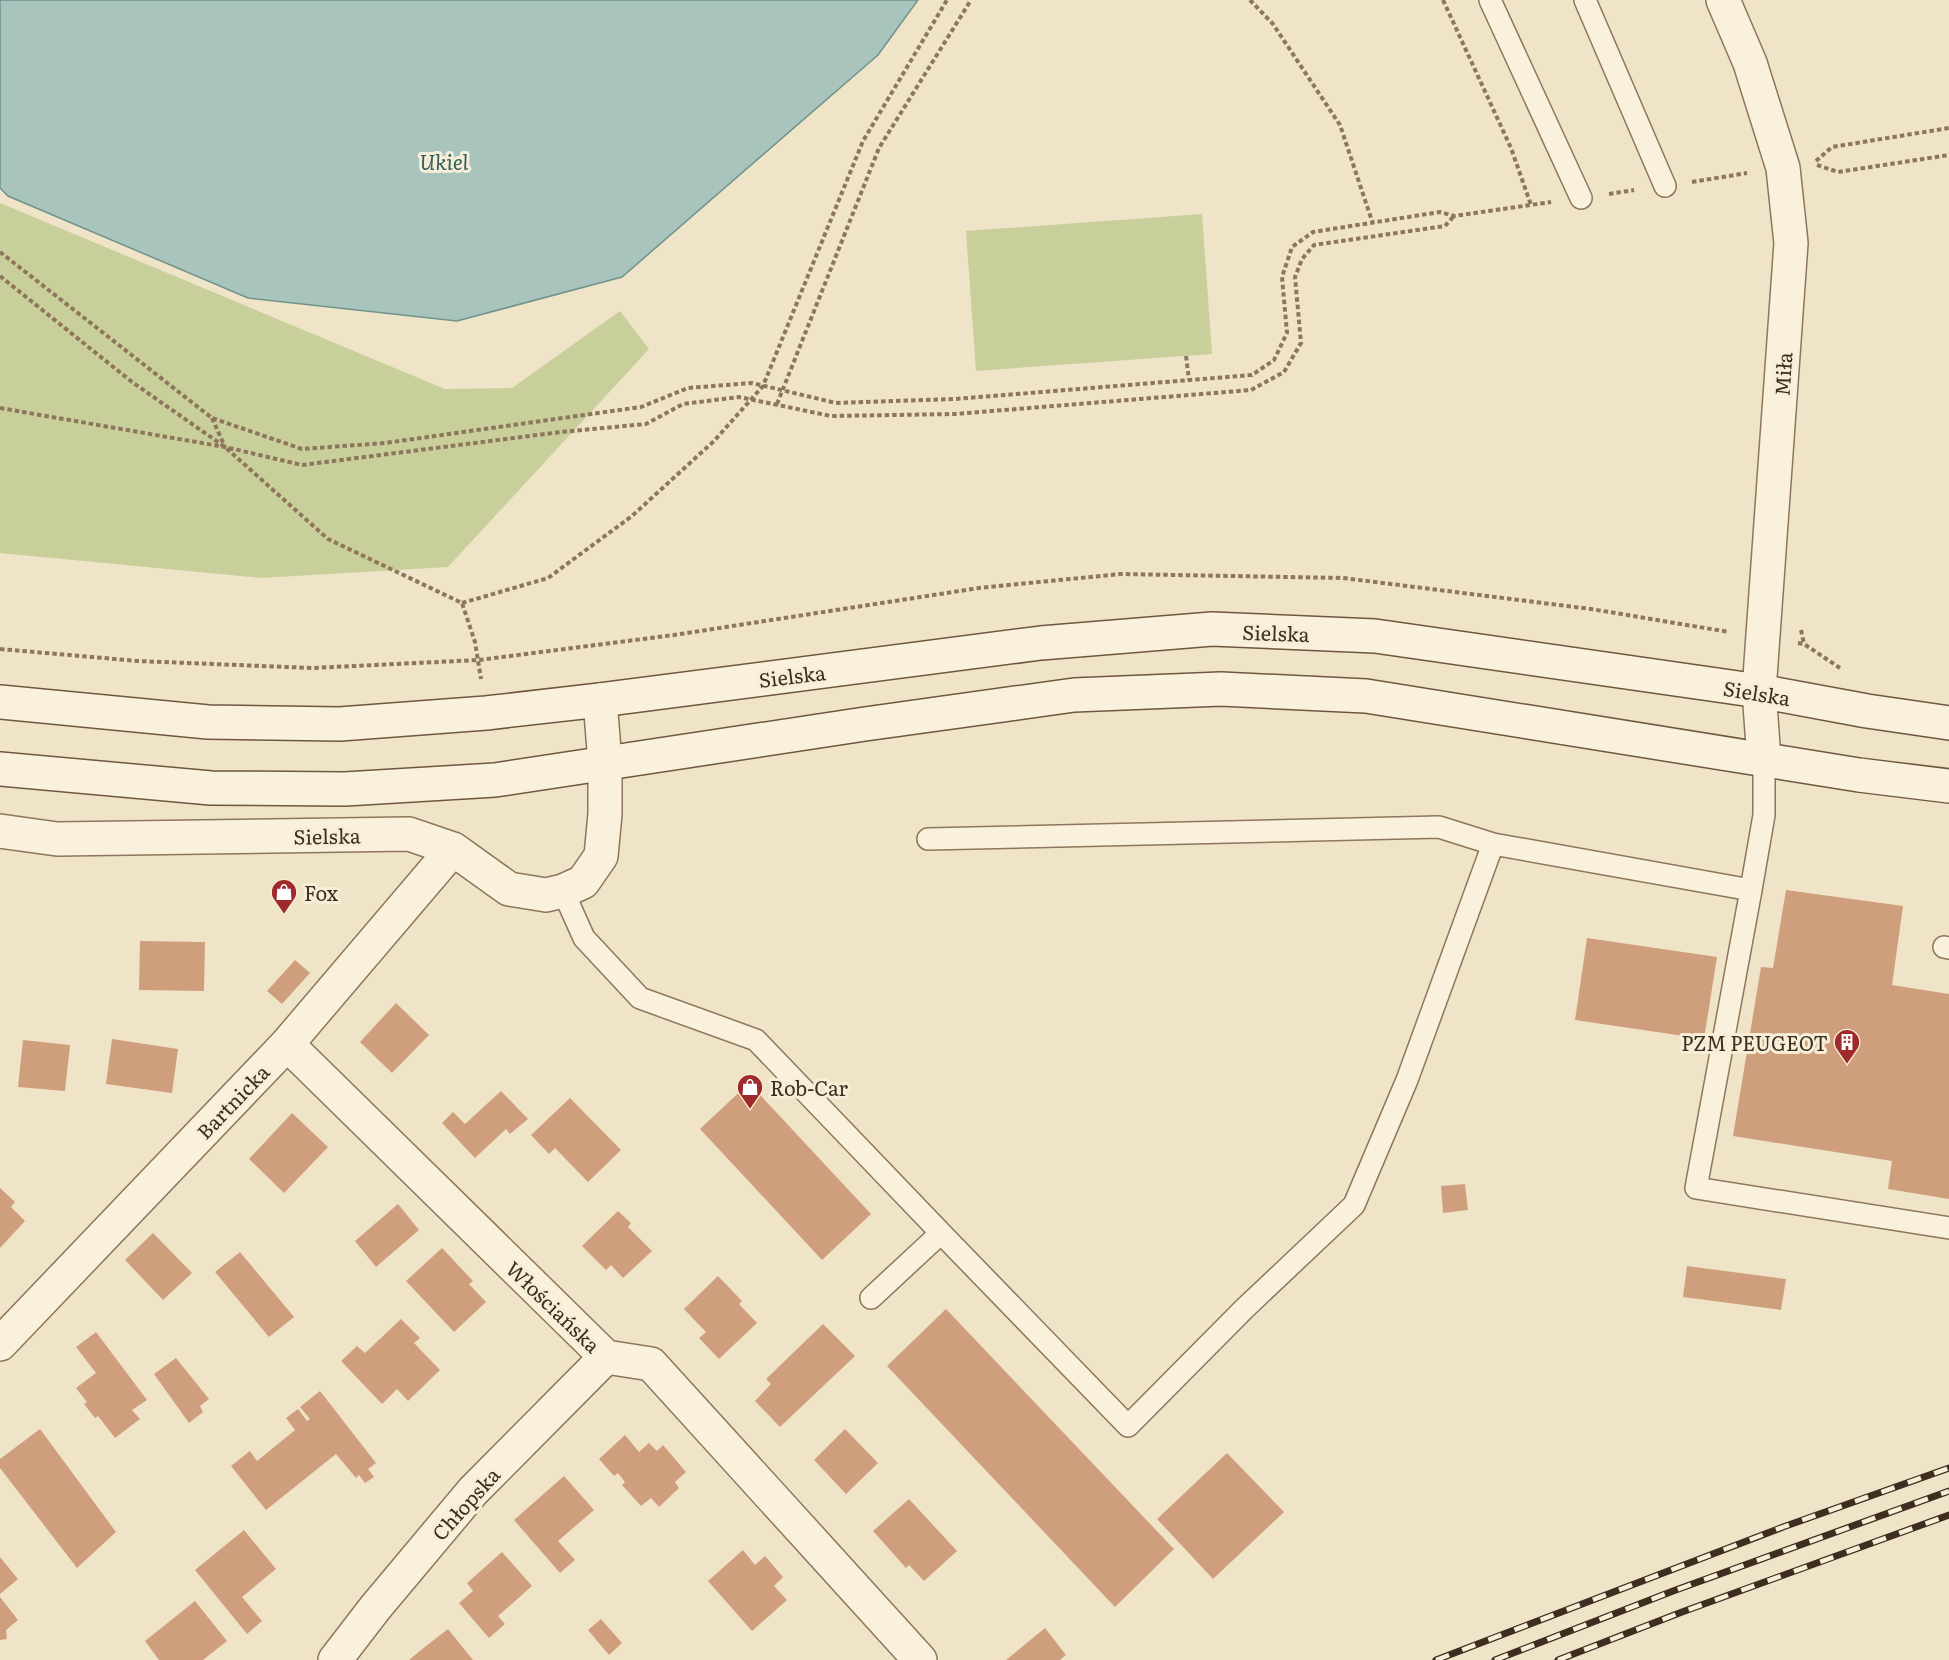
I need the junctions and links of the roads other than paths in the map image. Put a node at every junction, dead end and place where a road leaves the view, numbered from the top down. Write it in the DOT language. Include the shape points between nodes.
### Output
graph roads {
  1 [pos="1490,0"];
  2 [pos="1585,0"];
  3 [pos="1723,0"];
  4 [pos="1665,186"];
  5 [pos="1581,198"];
  6 [pos="1759,691"];
  7 [pos="600,700"];
  8 [pos="0,702"];
  9 [pos="1949,723"];
  10 [pos="1764,759"];
  11 [pos="605,763"];
  12 [pos="0,769"];
  13 [pos="1949,786"];
  14 [pos="0,831"];
  15 [pos="928,839"];
  16 [pos="1493,844"];
  17 [pos="453,849"];
  18 [pos="1751,890"];
  19 [pos="563,891"];
  20 [pos="287,1044"];
  21 [pos="1949,1228"];
  22 [pos="941,1233"];
  23 [pos="871,1298"];
  24 [pos="0,1344"];
  25 [pos="606,1357"];
  26 [pos="335,1660"];
  27 [pos="920,1660"];
  1 -- 5 [label="lane"];
  2 -- 4 [label="lane"];
  3 -- 6 [label="main road, Miła" via="1750,63 1783,168 1791,243"];
  6 -- 7 [label="main road, Sielska" via="1375,636 1212,629 1041,643"];
  6 -- 9 [label="main road, Sielska"];
  6 -- 10 [label="main road, Miła"];
  7 -- 8 [label="main road, Sielska" via="340,724 208,722"];
  7 -- 11 [label="main road, Sielska"];
  10 -- 11 [label="main road" via="1366,696 1221,689 1074,695"];
  10 -- 13 [label="main road"];
  10 -- 18 [label="lane" via="1764,815"];
  11 -- 12 [label="main road" via="495,780 345,789 211,788"];
  11 -- 19 [label="main road, Sielska" via="601,856 583,882"];
  14 -- 17 [label="main road, Sielska" via="57,839 409,834"];
  15 -- 16 [label="lane" via="1439,827"];
  16 -- 18 [label="lane"];
  16 -- 22 [label="lane" via="1407,1080 1354,1205 1128,1426"];
  17 -- 19 [label="main road, Sielska" via="509,889 546,895"];
  17 -- 20 [label="main road, Bartnicka"];
  18 -- 21 [label="lane" via="1696,1188"];
  19 -- 22 [label="lane" via="584,938 640,998 756,1040"];
  20 -- 24 [label="main road, Bartnicka"];
  20 -- 25 [label="main road, Włościańska"];
  22 -- 23 [label="lane"];
  25 -- 26 [label="main road, Chłopska" via="473,1491"];
  25 -- 27 [label="main road, Włościańska" via="651,1364"];
}
